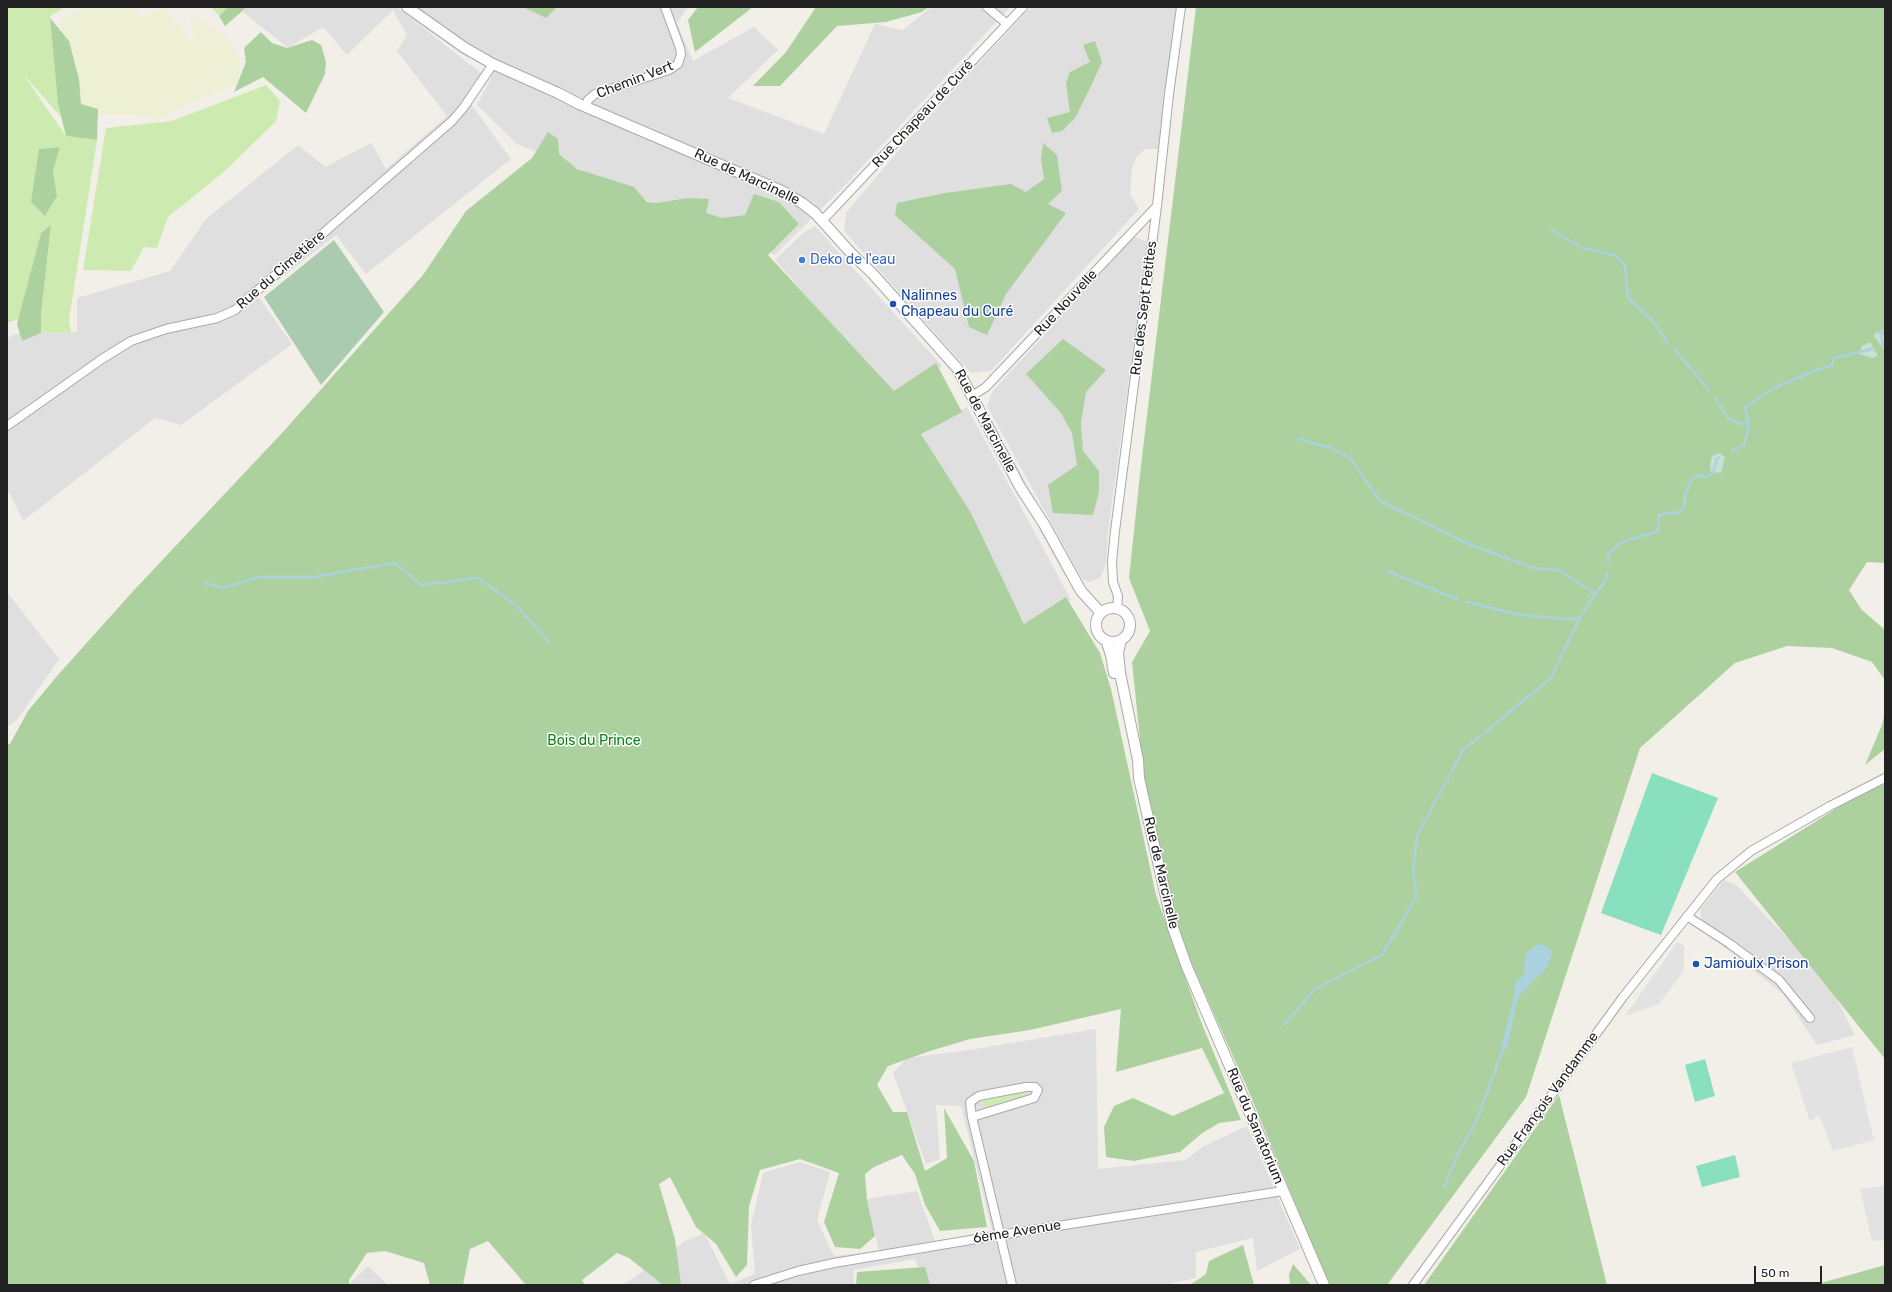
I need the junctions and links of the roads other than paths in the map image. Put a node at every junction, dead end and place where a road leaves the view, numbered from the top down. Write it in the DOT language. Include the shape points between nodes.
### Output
graph roads {
  1 [pos="407,7"];
  2 [pos="665,7"];
  3 [pos="987,7"];
  4 [pos="1023,7"];
  5 [pos="1181,7"];
  6 [pos="1007,24"];
  7 [pos="493,64"];
  8 [pos="586,107"];
  9 [pos="1157,206"];
  10 [pos="822,221"];
  11 [pos="972,396"];
  12 [pos="7,426"];
  13 [pos="1117,609"];
  14 [pos="1101,613"];
  15 [pos="1106,640"];
  16 [pos="1121,640"];
  17 [pos="1139,778"];
  18 [pos="1885,778"];
  19 [pos="1687,916"];
  20 [pos="1187,967"];
  21 [pos="1810,1018"];
  22 [pos="972,1117"];
  23 [pos="1283,1191"];
  24 [pos="1000,1235"];
  25 [pos="754,1285"];
  26 [pos="1012,1285"];
  27 [pos="1324,1285"];
  28 [pos="1413,1285"];
  1 -- 7 [label="street, Rue de Marcinelle" via="459,45"];
  2 -- 8 [label="street, Chemin Vert" via="680,48 678,64 669,70 595,94 588,100"];
  3 -- 6 [label="street"];
  4 -- 6 [label="street, Rue Chapeau de Curé"];
  5 -- 9 [label="street, Rue des Sept Petites"];
  6 -- 10 [label="street, Rue Chapeau de Curé"];
  7 -- 8 [label="street, Rue de Marcinelle"];
  7 -- 12 [label="street, Rue du Cimetière" via="464,108 452,121 235,310 217,318 149,333 131,341"];
  8 -- 10 [label="street, Rue de Marcinelle" via="782,191 802,202"];
  9 -- 11 [label="street, Rue Nouvelle" via="986,387"];
  9 -- 13 [label="street, Rue des Sept Petites" via="1113,547 1112,573 1118,596"];
  10 -- 11 [label="street, Rue de Marcinelle" via="952,362"];
  11 -- 14 [label="street, Rue de Marcinelle" via="1022,491 1045,526 1081,591"];
  13 -- 14 [label="street"];
  13 -- 16 [label="street, Rue de Marcinelle" via="1125,613 1130,622 1128,633"];
  14 -- 15 [label="street, Rue de Marcinelle" via="1096,628"];
  15 -- 16 [label="street"];
  15 -- 17 [label="street, Rue de Marcinelle" via="1132,761"];
  16 -- 17 [label="street, Rue de Marcinelle" via="1118,653 1120,673 1138,760"];
  17 -- 20 [label="street, Rue de Marcinelle" via="1170,917"];
  18 -- 19 [label="street, Rue François Vandamme" via="1751,851 1717,879"];
  19 -- 21 [label="street" via="1779,980"];
  19 -- 28 [label="street, Rue François Vandamme" via="1623,997"];
  20 -- 23 [label="street, Rue du Sanatorium"];
  22 -- 22 [label="street" via="1034,1098 1038,1090 1035,1087 1026,1087 979,1096 970,1102"];
  22 -- 24 [label="street"];
  23 -- 24 [label="street, 6ème Avenue"];
  23 -- 27 [label="street, Rue du Sanatorium"];
  24 -- 25 [label="street, 6ème Avenue" via="834,1263"];
  24 -- 26 [label="street"];
}
